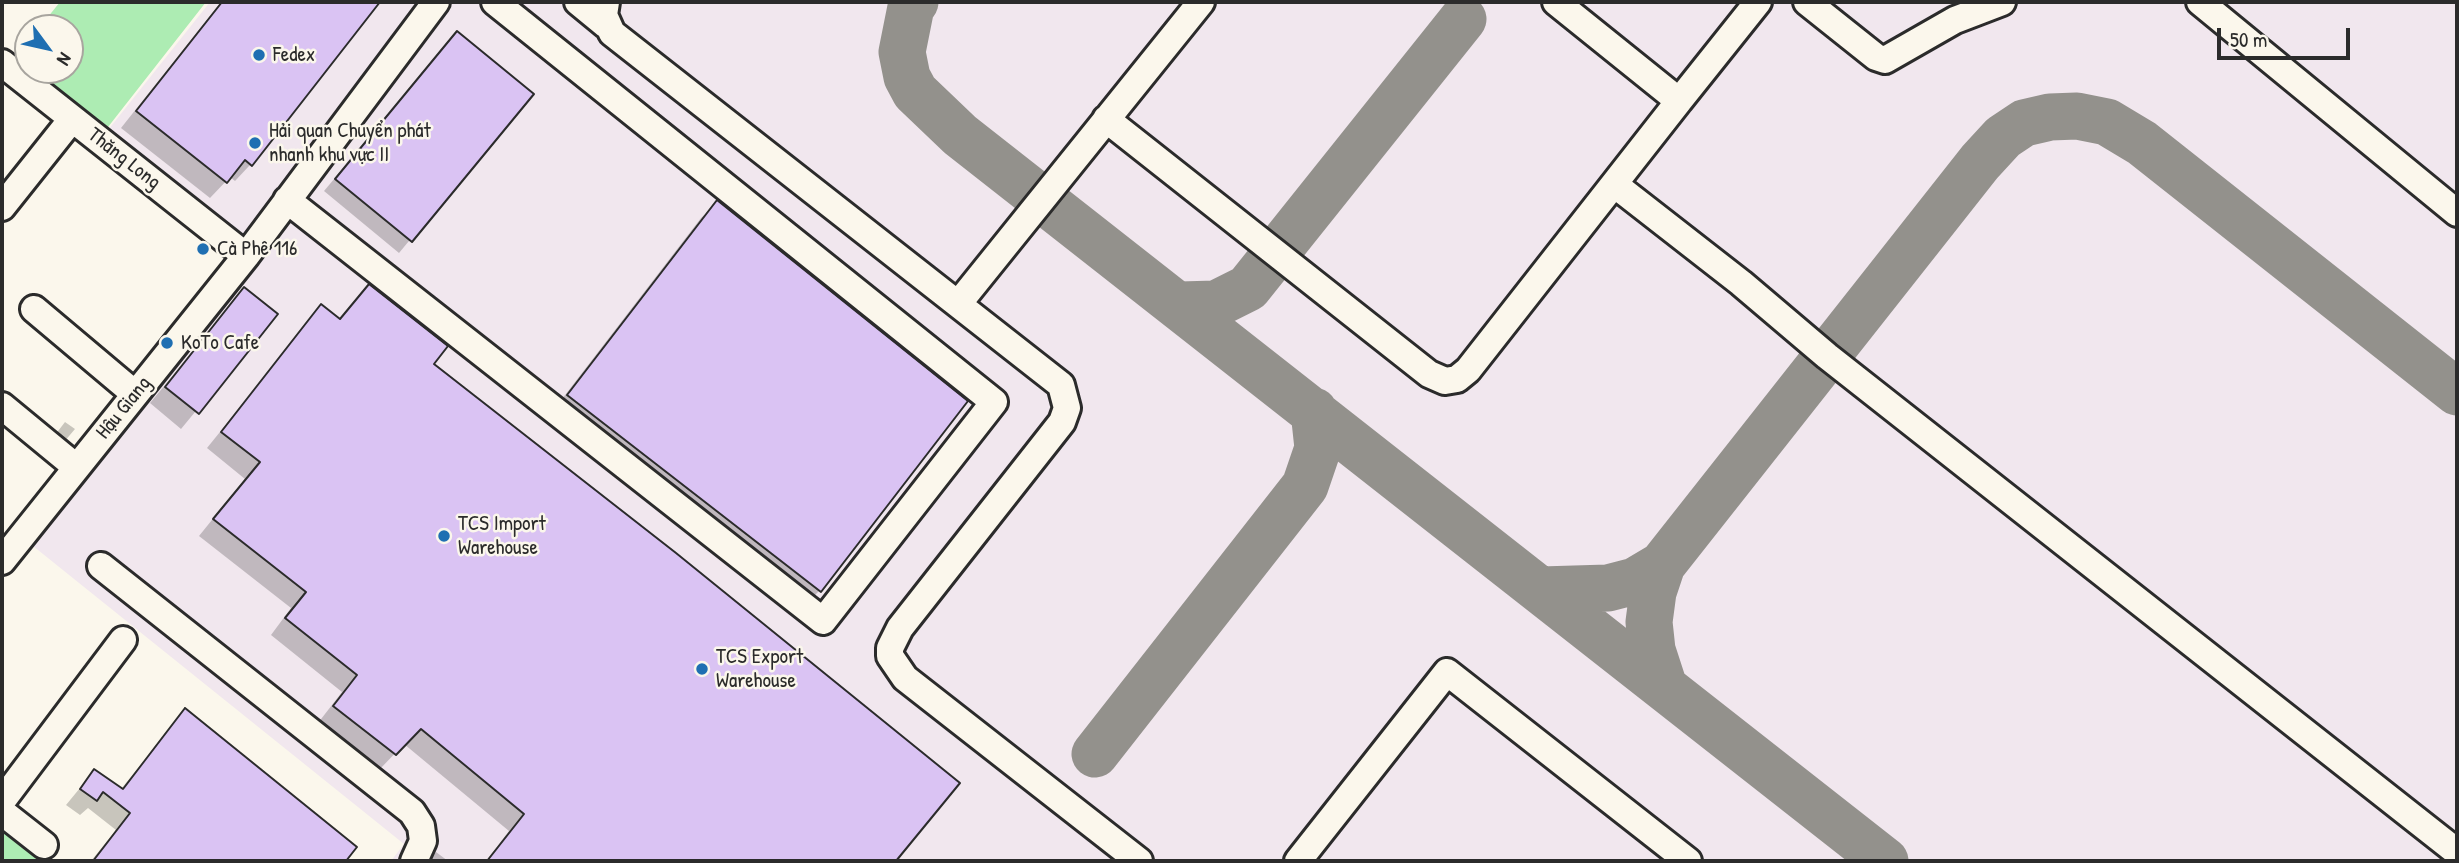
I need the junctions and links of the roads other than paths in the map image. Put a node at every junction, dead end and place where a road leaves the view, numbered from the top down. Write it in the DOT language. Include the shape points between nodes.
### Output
graph roads {
  1 [pos="436,2"];
  2 [pos="495,2"];
  3 [pos="578,2"];
  4 [pos="1201,2"];
  5 [pos="1556,2"];
  6 [pos="1758,2"];
  7 [pos="1807,2"];
  8 [pos="2002,2"];
  9 [pos="2200,2"];
  10 [pos="606,13"];
  11 [pos="2,63"];
  12 [pos="1679,101"];
  13 [pos="72,119"];
  14 [pos="1105,119"];
  15 [pos="1614,184"];
  16 [pos="287,200"];
  17 [pos="2,207"];
  18 [pos="2457,213"];
  19 [pos="246,256"];
  20 [pos="958,304"];
  21 [pos="34,309"];
  22 [pos="135,394"];
  23 [pos="6,418"];
  24 [pos="76,467"];
  25 [pos="5,550"];
  26 [pos="101,566"];
  27 [pos="123,640"];
  28 [pos="2,801"];
  29 [pos="2,812"];
  30 [pos="44,845"];
  31 [pos="2457,852"];
  32 [pos="414,861"];
  33 [pos="1139,861"];
  34 [pos="1298,861"];
  35 [pos="1688,861"];
  1 -- 16 [label="street, Hậu Giang"];
  2 -- 16 [label="street" via="994,402 823,621"];
  3 -- 10 [label="street"];
  4 -- 14 [label="street"];
  5 -- 12 [label="street"];
  6 -- 12 [label="street"];
  7 -- 8 [label="street" via="1885,60 1955,20"];
  9 -- 18 [label="street"];
  10 -- 20 [label="street" via="612,33"];
  11 -- 13 [label="street, Thăng Long"];
  12 -- 15 [label="street"];
  13 -- 17 [label="street"];
  13 -- 19 [label="street, Thăng Long"];
  14 -- 15 [label="street" via="1429,374 1445,381 1463,375"];
  14 -- 20 [label="street"];
  15 -- 31 [label="street"];
  16 -- 19 [label="street, Hậu Giang"];
  19 -- 22 [label="street, Hậu Giang"];
  20 -- 33 [label="street" via="1061,385 1067,408 1062,422 900,628 890,656 905,678"];
  21 -- 22 [label="street"];
  22 -- 24 [label="street, Hậu Giang"];
  23 -- 24 [label="street"];
  24 -- 25 [label="street, Hậu Giang"];
  26 -- 32 [label="street" via="412,811 423,841"];
  27 -- 28 [label="street"];
  29 -- 30 [label="street"];
  34 -- 35 [label="street" via="1447,673"];
}
